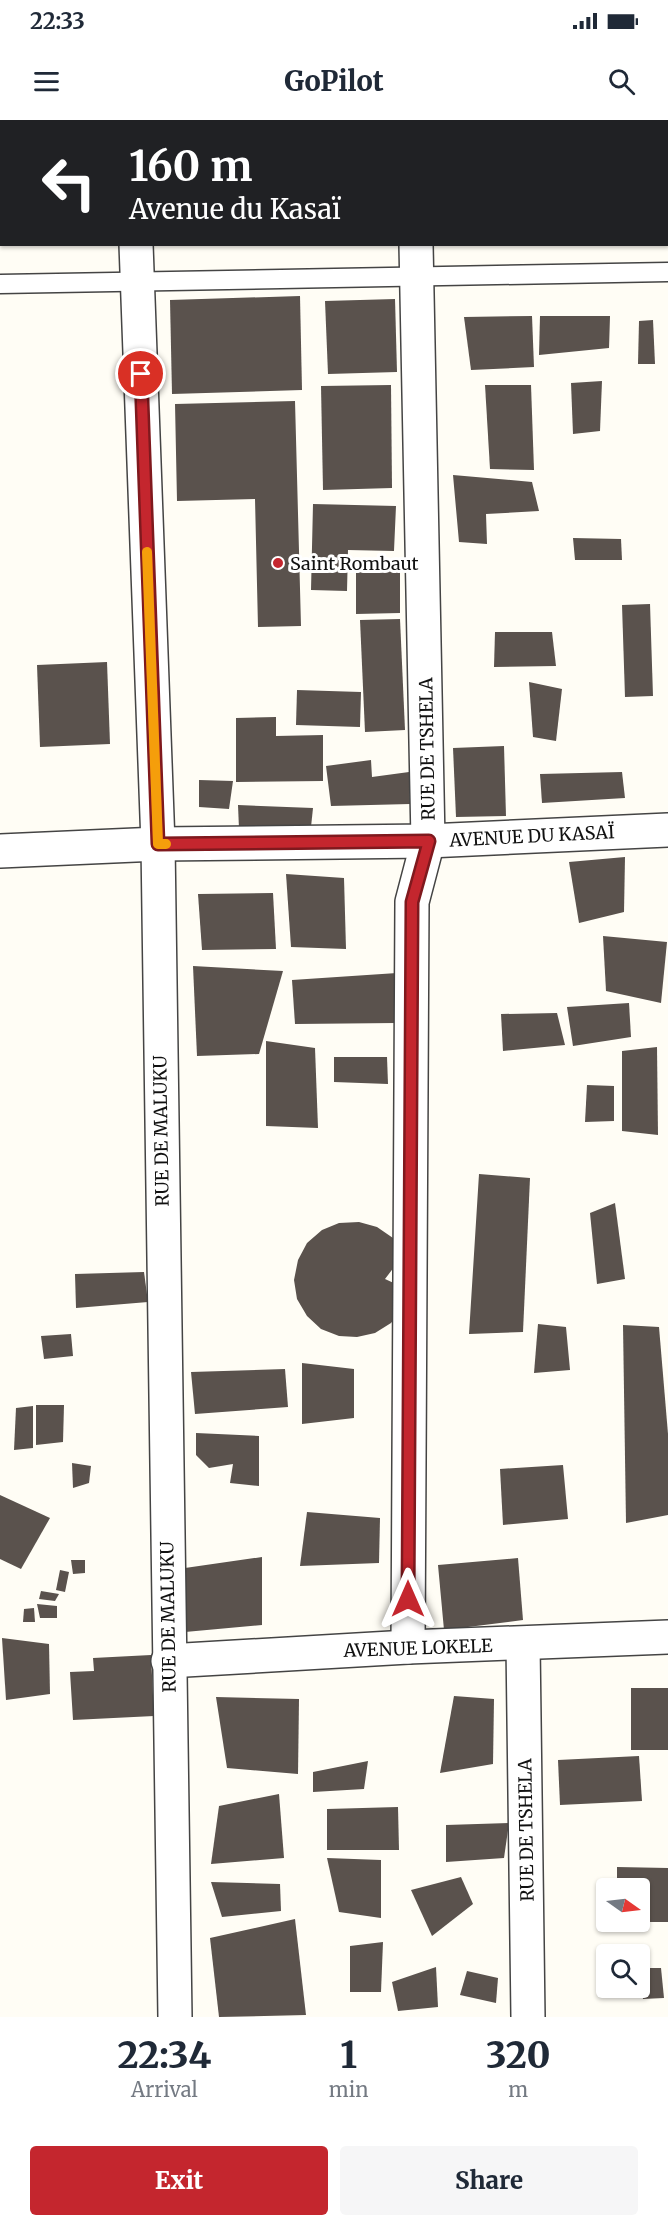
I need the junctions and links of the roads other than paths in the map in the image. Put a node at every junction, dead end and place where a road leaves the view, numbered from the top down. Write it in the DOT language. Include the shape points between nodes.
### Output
graph roads {
  1 [pos="136,246"];
  2 [pos="417,260"];
  3 [pos="668,272"];
  4 [pos="137,280"];
  5 [pos="0,284"];
  6 [pos="668,830"];
  7 [pos="429,841"];
  8 [pos="158,844"];
  9 [pos="0,851"];
  10 [pos="668,1637"];
  11 [pos="524,1644"];
  12 [pos="408,1647"];
  13 [pos="168,1661"];
  14 [pos="175,2017"];
  15 [pos="528,2017"];
  1 -- 4 [label="street, RUE DE MALUKU"];
  2 -- 3 [label="lane"];
  2 -- 4 [label="lane"];
  2 -- 7 [label="street, RUE DE TSHELA"];
  4 -- 5 [label="lane"];
  4 -- 8 [label="street, RUE DE MALUKU"];
  6 -- 7 [label="street, AVENUE DU KASAÏ"];
  7 -- 8 [label="street, AVENUE DU KASAÏ"];
  7 -- 12 [label="street, RUE DE TSHELA" via="412,902"];
  8 -- 9 [label="street, AVENUE DU KASAÏ"];
  8 -- 13 [label="street, RUE DE MALUKU"];
  10 -- 11 [label="street, AVENUE LOKELE"];
  11 -- 12 [label="street, AVENUE LOKELE"];
  11 -- 15 [label="street, RUE DE TSHELA"];
  12 -- 13 [label="street, AVENUE LOKELE"];
  13 -- 14 [label="street, RUE DE MALUKU"];
}
